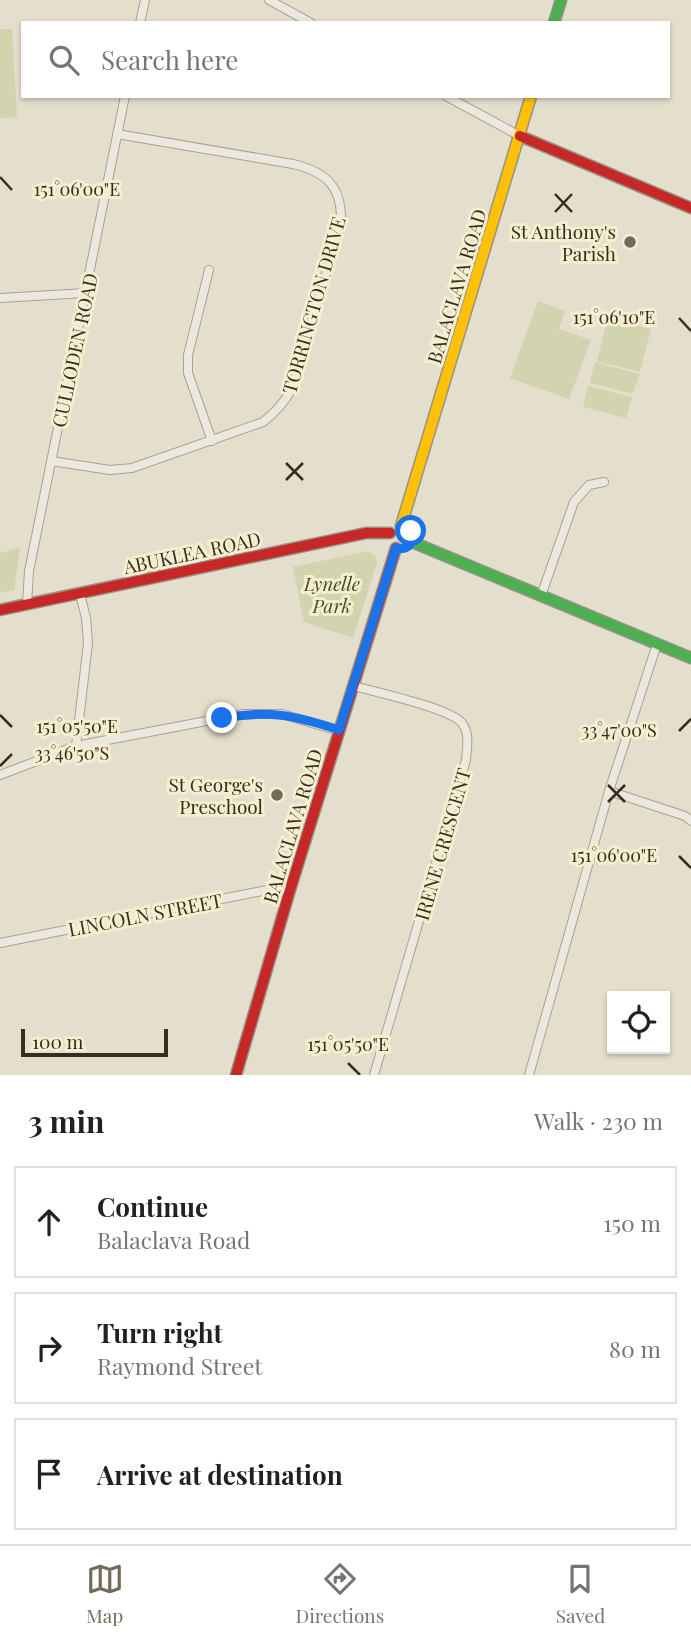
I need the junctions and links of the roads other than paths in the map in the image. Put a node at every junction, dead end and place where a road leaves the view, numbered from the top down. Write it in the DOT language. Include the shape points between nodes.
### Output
graph roads {
  1 [pos="145,0"];
  2 [pos="269,0"];
  3 [pos="561,0"];
  4 [pos="140,21"];
  5 [pos="307,21"];
  6 [pos="555,21"];
  7 [pos="125,98"];
  8 [pos="450,98"];
  9 [pos="530,98"];
  10 [pos="117,134"];
  11 [pos="520,136"];
  12 [pos="691,208"];
  13 [pos="209,270"];
  14 [pos="86,293"];
  15 [pos="0,298"];
  16 [pos="212,441"];
  17 [pos="51,461"];
  18 [pos="604,482"];
  19 [pos="401,526"];
  20 [pos="390,533"];
  21 [pos="412,542"];
  22 [pos="396,548"];
  23 [pos="79,594"];
  24 [pos="541,596"];
  25 [pos="27,604"];
  26 [pos="0,610"];
  27 [pos="657,644"];
  28 [pos="691,658"];
  29 [pos="354,686"];
  30 [pos="339,730"];
  31 [pos="76,746"];
  32 [pos="0,775"];
  33 [pos="609,791"];
  34 [pos="691,821"];
  35 [pos="290,890"];
  36 [pos="0,943"];
  37 [pos="236,1075"];
  38 [pos="374,1075"];
  39 [pos="529,1075"];
  1 -- 4 [label="street"];
  2 -- 5 [label="street"];
  3 -- 6 [label="main road"];
  7 -- 10 [label="street, CULLODEN ROAD"];
  8 -- 11 [label="street"];
  9 -- 11 [label="main road, BALACLAVA ROAD"];
  10 -- 14 [label="street, CULLODEN ROAD"];
  10 -- 16 [label="street, TORRINGTON DRIVE" via="308,167 327,178 342,205 341,222 286,401 262,422"];
  11 -- 12 [label="main road"];
  11 -- 19 [label="main road, BALACLAVA ROAD"];
  13 -- 16 [label="street" via="188,355 188,373"];
  14 -- 15 [label="street"];
  14 -- 17 [label="street, CULLODEN ROAD"];
  16 -- 17 [label="street, TORRINGTON DRIVE" via="132,468 110,470"];
  17 -- 25 [label="street, CULLODEN ROAD" via="29,570"];
  18 -- 24 [label="street" via="589,485 574,502"];
  19 -- 20 [label="main road"];
  19 -- 21 [label="main road" via="411,531"];
  20 -- 22 [label="main road"];
  20 -- 23 [label="main road, ABUKLEA ROAD" via="366,533"];
  21 -- 22 [label="main road" via="406,548"];
  21 -- 24 [label="main road"];
  22 -- 29 [label="main road, BALACLAVA ROAD"];
  23 -- 25 [label="main road, ABUKLEA ROAD"];
  23 -- 31 [label="street" via="88,643"];
  24 -- 27 [label="main road"];
  25 -- 26 [label="main road, ABUKLEA ROAD"];
  27 -- 28 [label="main road"];
  27 -- 33 [label="street"];
  29 -- 30 [label="main road, BALACLAVA ROAD"];
  29 -- 38 [label="street, IRENE CRESCENT" via="443,711 461,722 468,737 466,760"];
  30 -- 31 [label="street" via="282,714 258,713"];
  30 -- 35 [label="main road, BALACLAVA ROAD"];
  31 -- 32 [label="street"];
  33 -- 34 [label="street"];
  33 -- 39 [label="street"];
  35 -- 36 [label="street, LINCOLN STREET" via="277,888"];
  35 -- 37 [label="main road, BALACLAVA ROAD"];
}
